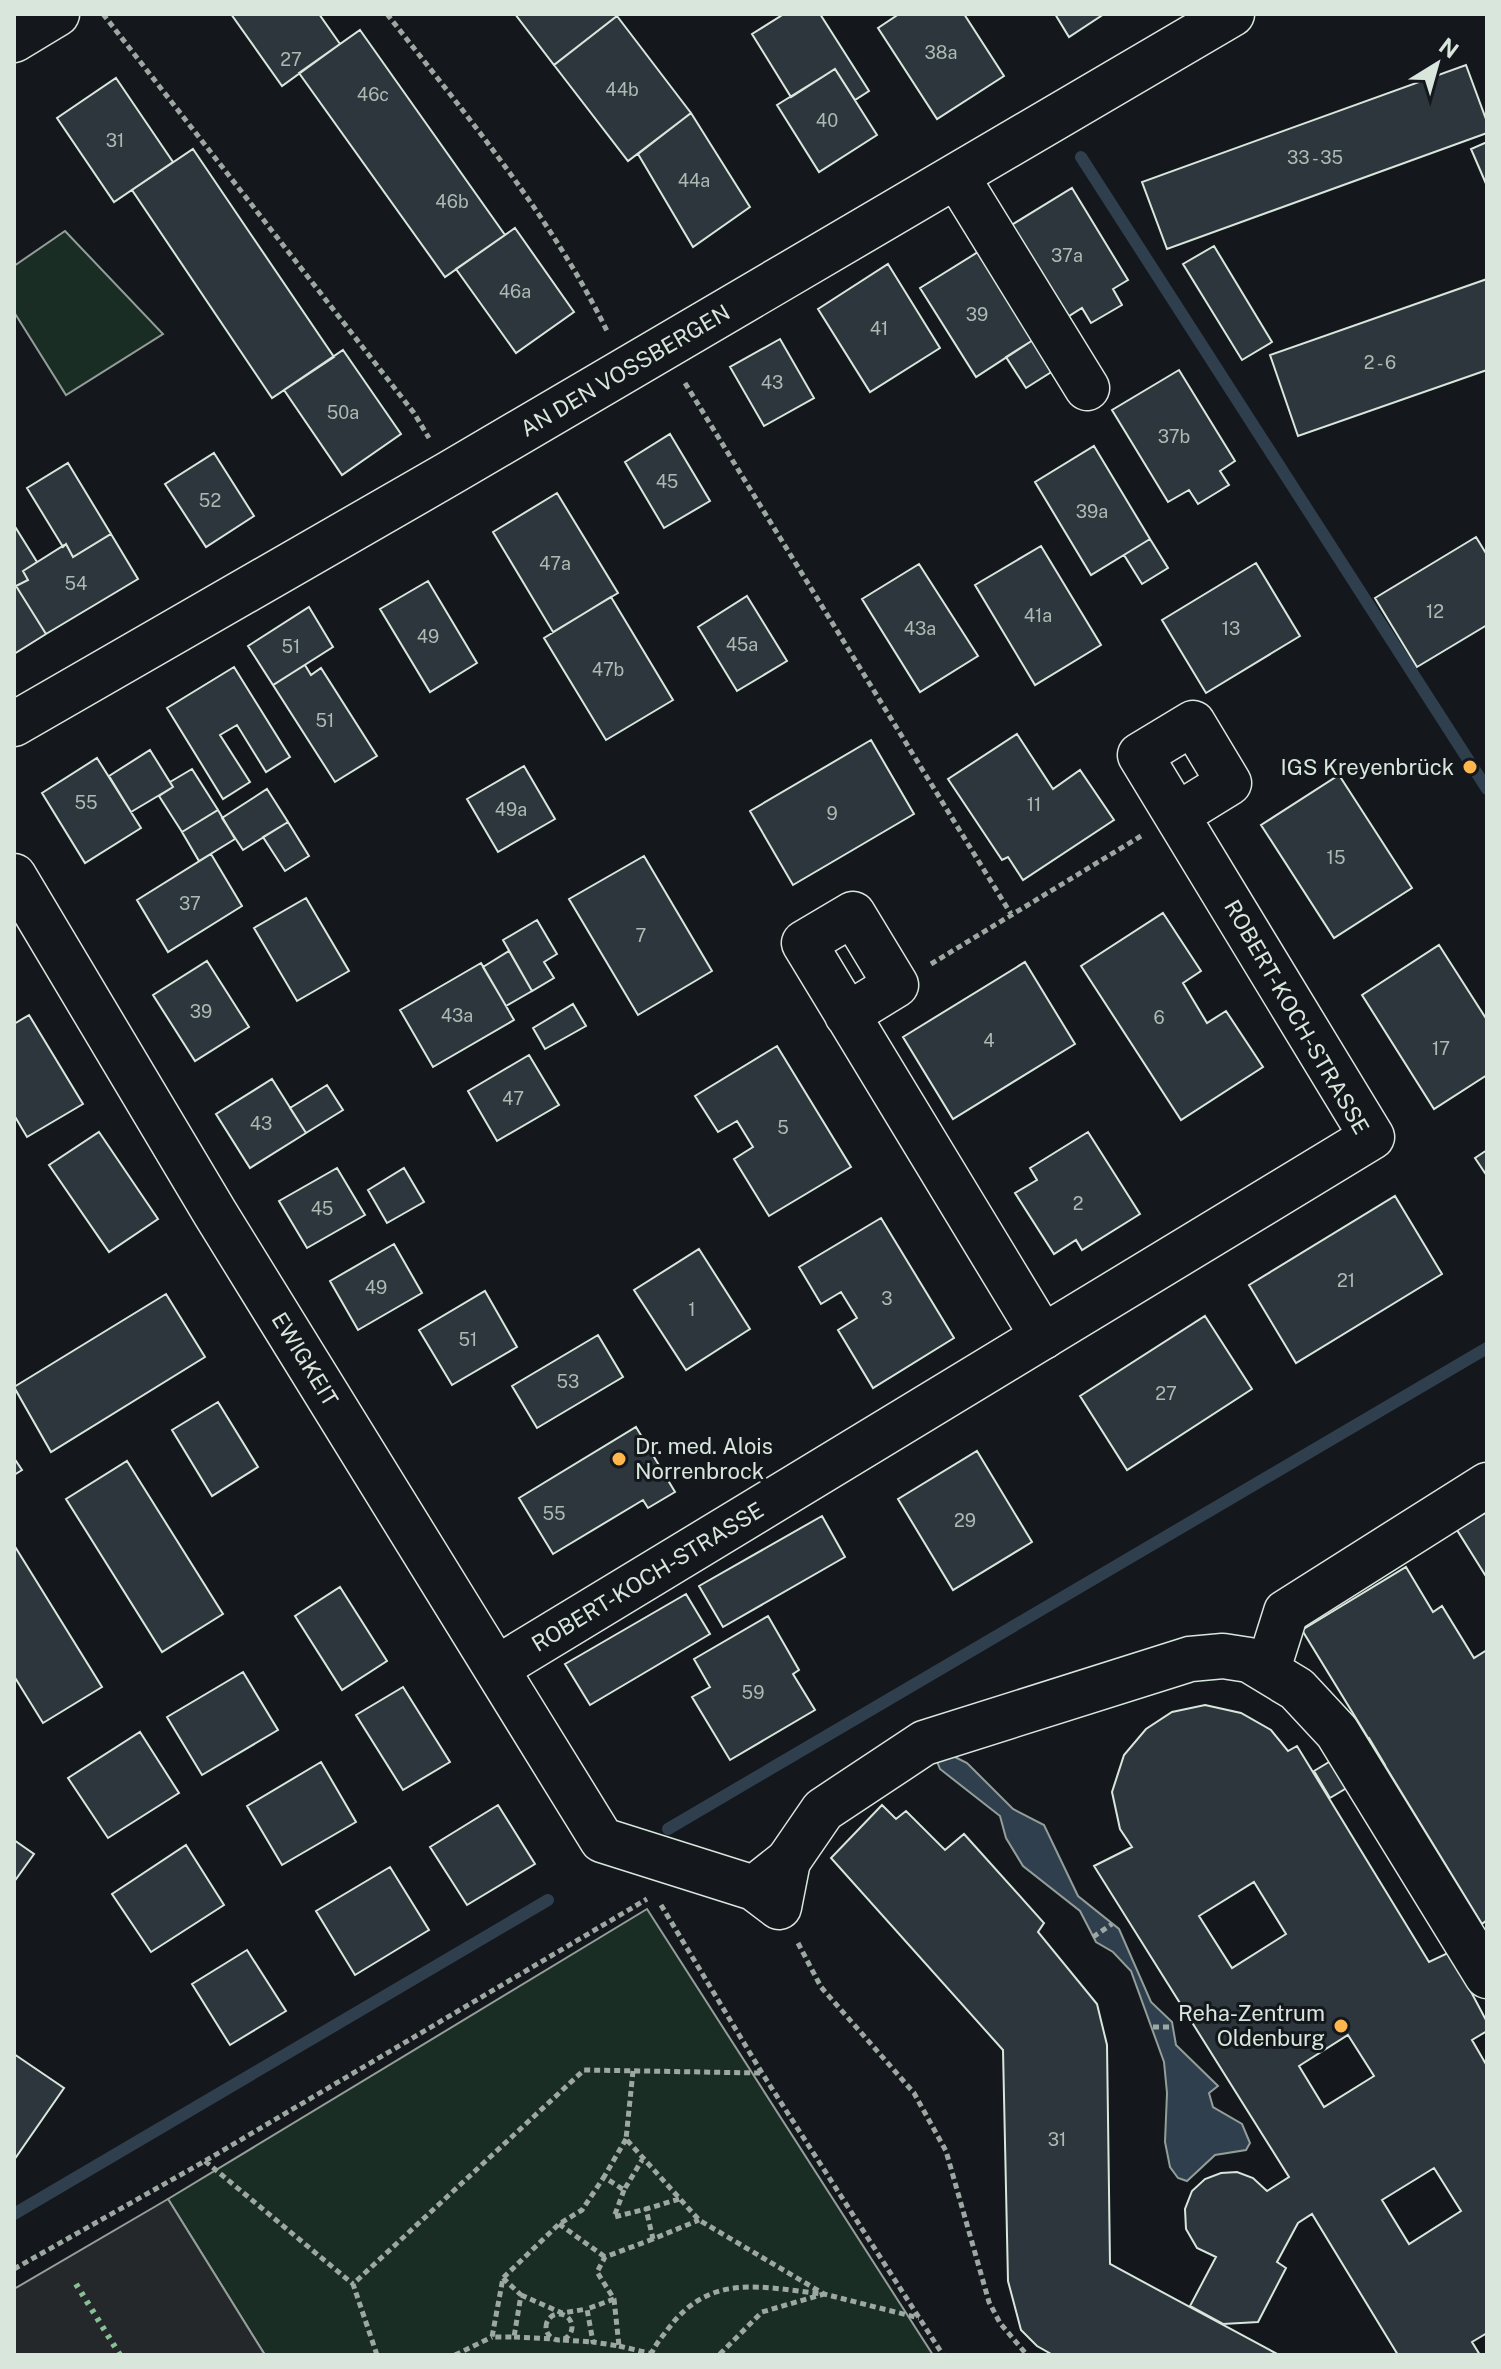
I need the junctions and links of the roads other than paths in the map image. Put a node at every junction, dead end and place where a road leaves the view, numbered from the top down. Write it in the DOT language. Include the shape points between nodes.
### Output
graph roads {
  1 [pos="57,14"];
  2 [pos="1232,14"];
  3 [pos="14,40"];
  4 [pos="957,177"];
  5 [pos="1087,388"];
  6 [pos="14,724"];
  7 [pos="1177,815"];
  8 [pos="14,876"];
  9 [pos="847,1015"];
  10 [pos="1043,1337"];
  11 [pos="1487,1485"];
  12 [pos="497,1668"];
  13 [pos="1268,1669"];
  14 [pos="1487,1976"];
  1 -- 3 [label="street"];
  2 -- 4 [label="street, AN DEN VOSSBERGEN"];
  4 -- 5 [label="street"];
  4 -- 6 [label="street, AN DEN VOSSBERGEN"];
  7 -- 10 [label="street, ROBERT-KOCH-STRASSE" via="1372,1137"];
  8 -- 12 [label="street, EWIGKEIT"];
  9 -- 9 [label="street" via="804,943 853,914 896,985"];
  9 -- 10 [label="street"];
  10 -- 12 [label="street, ROBERT-KOCH-STRASSE"];
  11 -- 13 [label="street" via="1286,1612"];
  12 -- 13 [label="street, EWIGKEIT" via="602,1840 767,1897 823,1810 924,1743 1190,1659 1223,1656"];
  13 -- 14 [label="street" via="1297,1689 1337,1732"];
}
